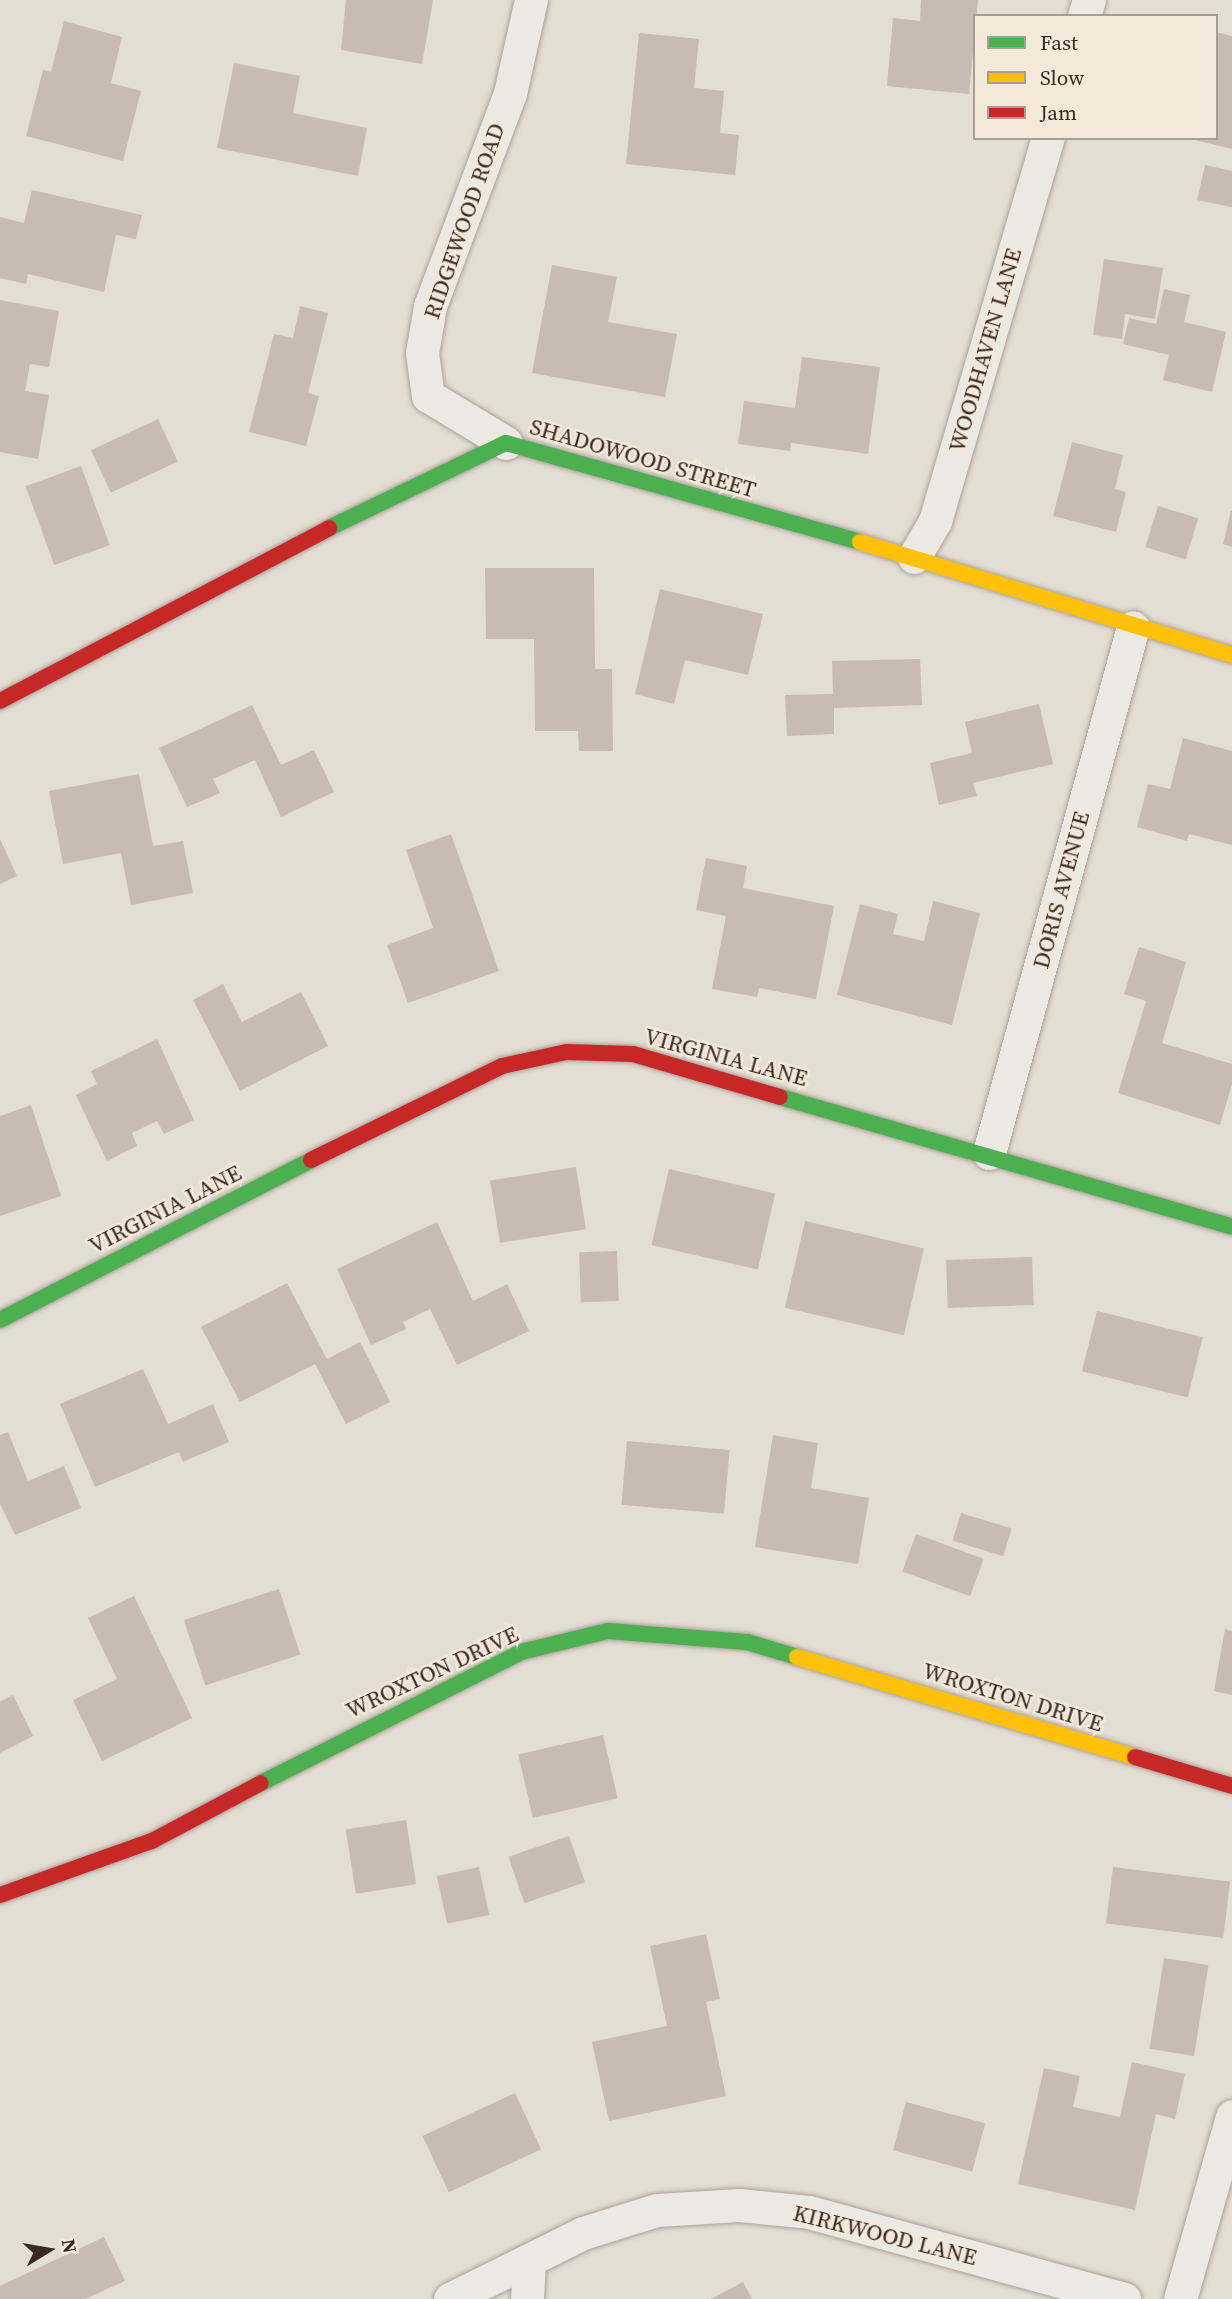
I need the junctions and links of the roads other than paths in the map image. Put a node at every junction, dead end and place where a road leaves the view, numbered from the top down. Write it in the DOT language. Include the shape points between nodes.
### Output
graph roads {
  1 [pos="531,0"];
  2 [pos="1047,140"];
  3 [pos="506,443"];
  4 [pos="914,558"];
  5 [pos="1133,627"];
  6 [pos="1232,655"];
  7 [pos="3,693"];
  8 [pos="989,1153"];
  9 [pos="1232,1227"];
  10 [pos="0,1320"];
  11 [pos="1232,1786"];
  12 [pos="0,1895"];
  13 [pos="1232,2116"];
  14 [pos="529,2260"];
  15 [pos="450,2299"];
  16 [pos="527,2299"];
  17 [pos="1124,2299"];
  18 [pos="1180,2299"];
  1 -- 3 [label="street, RIDGEWOOD ROAD" via="510,93 430,306 422,353 428,396"];
  2 -- 4 [label="street, WOODHAVEN LANE" via="935,520"];
  3 -- 4 [label="street, SHADOWOOD STREET"];
  3 -- 7 [label="street, SHADOWOOD STREET"];
  4 -- 5 [label="street, SHADOWOOD STREET"];
  5 -- 6 [label="street, SHADOWOOD STREET"];
  5 -- 8 [label="street, DORIS AVENUE"];
  8 -- 9 [label="street, VIRGINIA LANE"];
  8 -- 10 [label="street, VIRGINIA LANE" via="634,1054 567,1052 502,1066 444,1091"];
  11 -- 12 [label="street, WROXTON DRIVE" via="747,1642 608,1631 522,1652 394,1713 152,1841"];
  13 -- 18 [label="street"];
  14 -- 15 [label="street, KIRKWOOD LANE"];
  14 -- 16 [label="street"];
  14 -- 17 [label="street, KIRKWOOD LANE" via="583,2233 657,2210 739,2206 809,2212"];
}
